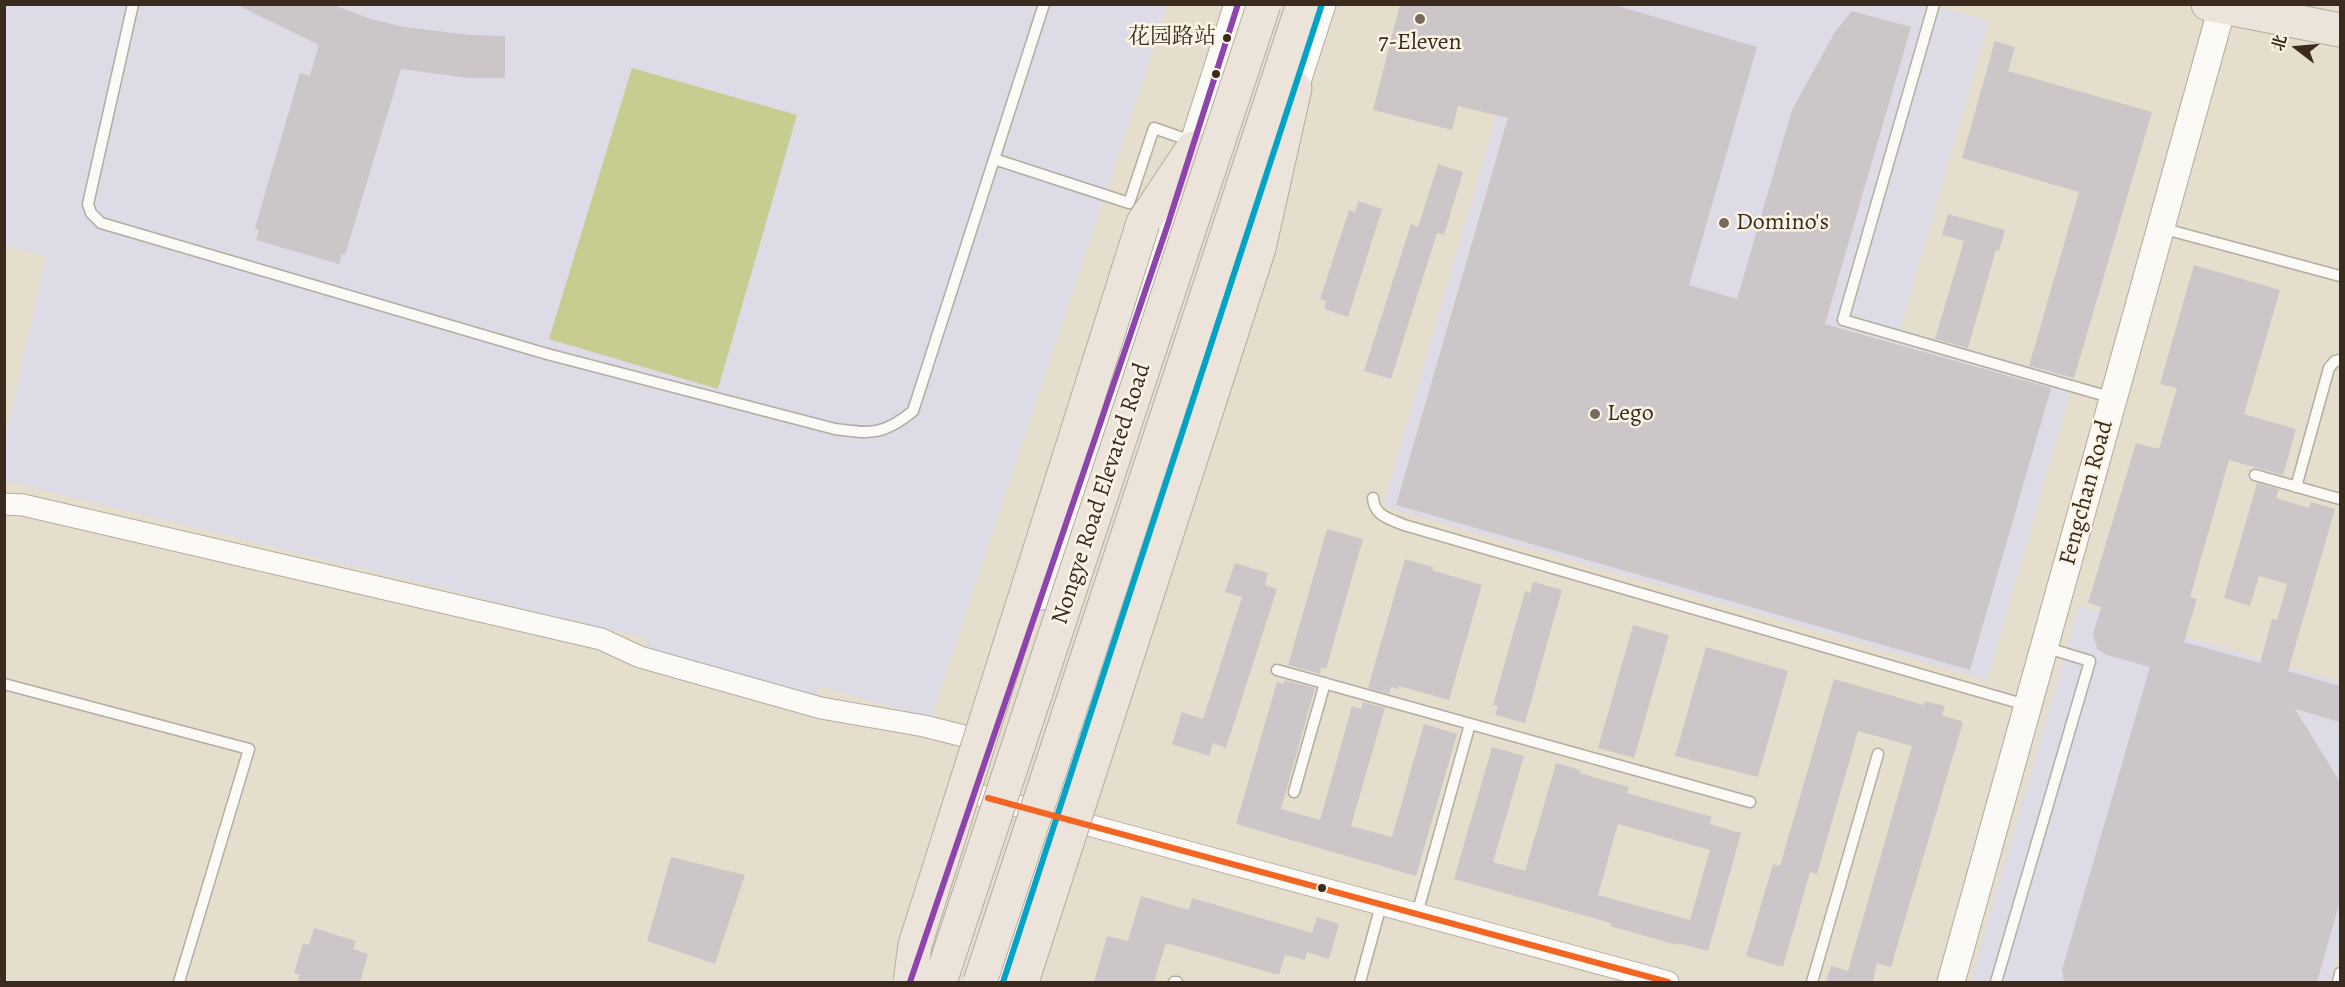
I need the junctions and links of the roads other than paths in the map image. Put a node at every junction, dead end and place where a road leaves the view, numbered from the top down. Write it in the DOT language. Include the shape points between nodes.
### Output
graph roads {
  1 [pos="134,4"];
  2 [pos="1044,4"];
  3 [pos="1238,4"];
  4 [pos="1264,4"];
  5 [pos="1303,4"];
  6 [pos="1322,4"];
  7 [pos="1934,4"];
  8 [pos="2218,6"];
  9 [pos="2340,30"];
  10 [pos="1295,88"];
  11 [pos="1193,145"];
  12 [pos="994,159"];
  13 [pos="2161,228"];
  14 [pos="2340,276"];
  15 [pos="2340,360"];
  16 [pos="2113,398"];
  17 [pos="2255,475"];
  18 [pos="2296,487"];
  19 [pos="1373,498"];
  20 [pos="2340,499"];
  21 [pos="4,504"];
  22 [pos="2044,647"];
  23 [pos="1277,670"];
  24 [pos="1325,683"];
  25 [pos="4,684"];
  26 [pos="2028,706"];
  27 [pos="1470,724"];
  28 [pos="980,740"];
  29 [pos="1878,754"];
  30 [pos="1294,792"];
  31 [pos="974,794"];
  32 [pos="1750,802"];
  33 [pos="1057,817"];
  34 [pos="1381,905"];
  35 [pos="1417,914"];
  36 [pos="2340,973"];
  37 [pos="179,982"];
  38 [pos="910,982"];
  39 [pos="940,982"];
  40 [pos="980,982"];
  41 [pos="1003,982"];
  42 [pos="1022,982"];
  43 [pos="1360,982"];
  44 [pos="1668,982"];
  45 [pos="1812,982"];
  46 [pos="1951,982"];
  47 [pos="1996,982"];
  48 [pos="2338,982"];
  1 -- 12 [label="lane" via="88,204 101,223 547,354 834,429 882,432 913,411"];
  2 -- 12 [label="lane"];
  3 -- 11 [label="street"];
  4 -- 39 [label="main road, Nongye Road Elevated Road, bridge"];
  5 -- 40 [label="main road, Nongye Road Elevated Road, bridge"];
  6 -- 10 [label="street"];
  7 -- 16 [label="lane" via="1843,320"];
  8 -- 9 [label="main road"];
  8 -- 13 [label="street, Fengchan Road"];
  10 -- 33 [label="street"];
  10 -- 42 [label="main road, bridge" via="1259,248"];
  11 -- 12 [label="lane" via="1154,128 1129,203"];
  11 -- 28 [label="main road, bridge" via="1143,223"];
  11 -- 31 [label="street"];
  13 -- 14 [label="lane"];
  13 -- 16 [label="street, Fengchan Road"];
  15 -- 18 [label="lane" via="2330,368"];
  16 -- 22 [label="street, Fengchan Road"];
  17 -- 18 [label="lane"];
  18 -- 20 [label="lane"];
  19 -- 26 [label="lane" via="1373,506 1380,515 1404,525"];
  21 -- 28 [label="street" via="23,505 601,639 640,657 821,708 912,723"];
  22 -- 26 [label="street, Fengchan Road"];
  22 -- 47 [label="lane" via="2090,661"];
  23 -- 24 [label="lane"];
  24 -- 27 [label="lane"];
  24 -- 30 [label="lane"];
  25 -- 37 [label="lane" via="249,749"];
  26 -- 46 [label="street, Fengchan Road"];
  27 -- 32 [label="lane"];
  27 -- 35 [label="lane"];
  28 -- 38 [label="main road, bridge" via="915,945"];
  29 -- 45 [label="lane"];
  31 -- 33 [label="street"];
  31 -- 38 [label="street"];
  33 -- 34 [label="street"];
  33 -- 41 [label="street"];
  34 -- 35 [label="street"];
  34 -- 43 [label="lane"];
  35 -- 44 [label="street"];
  36 -- 48 [label="lane"];
}
